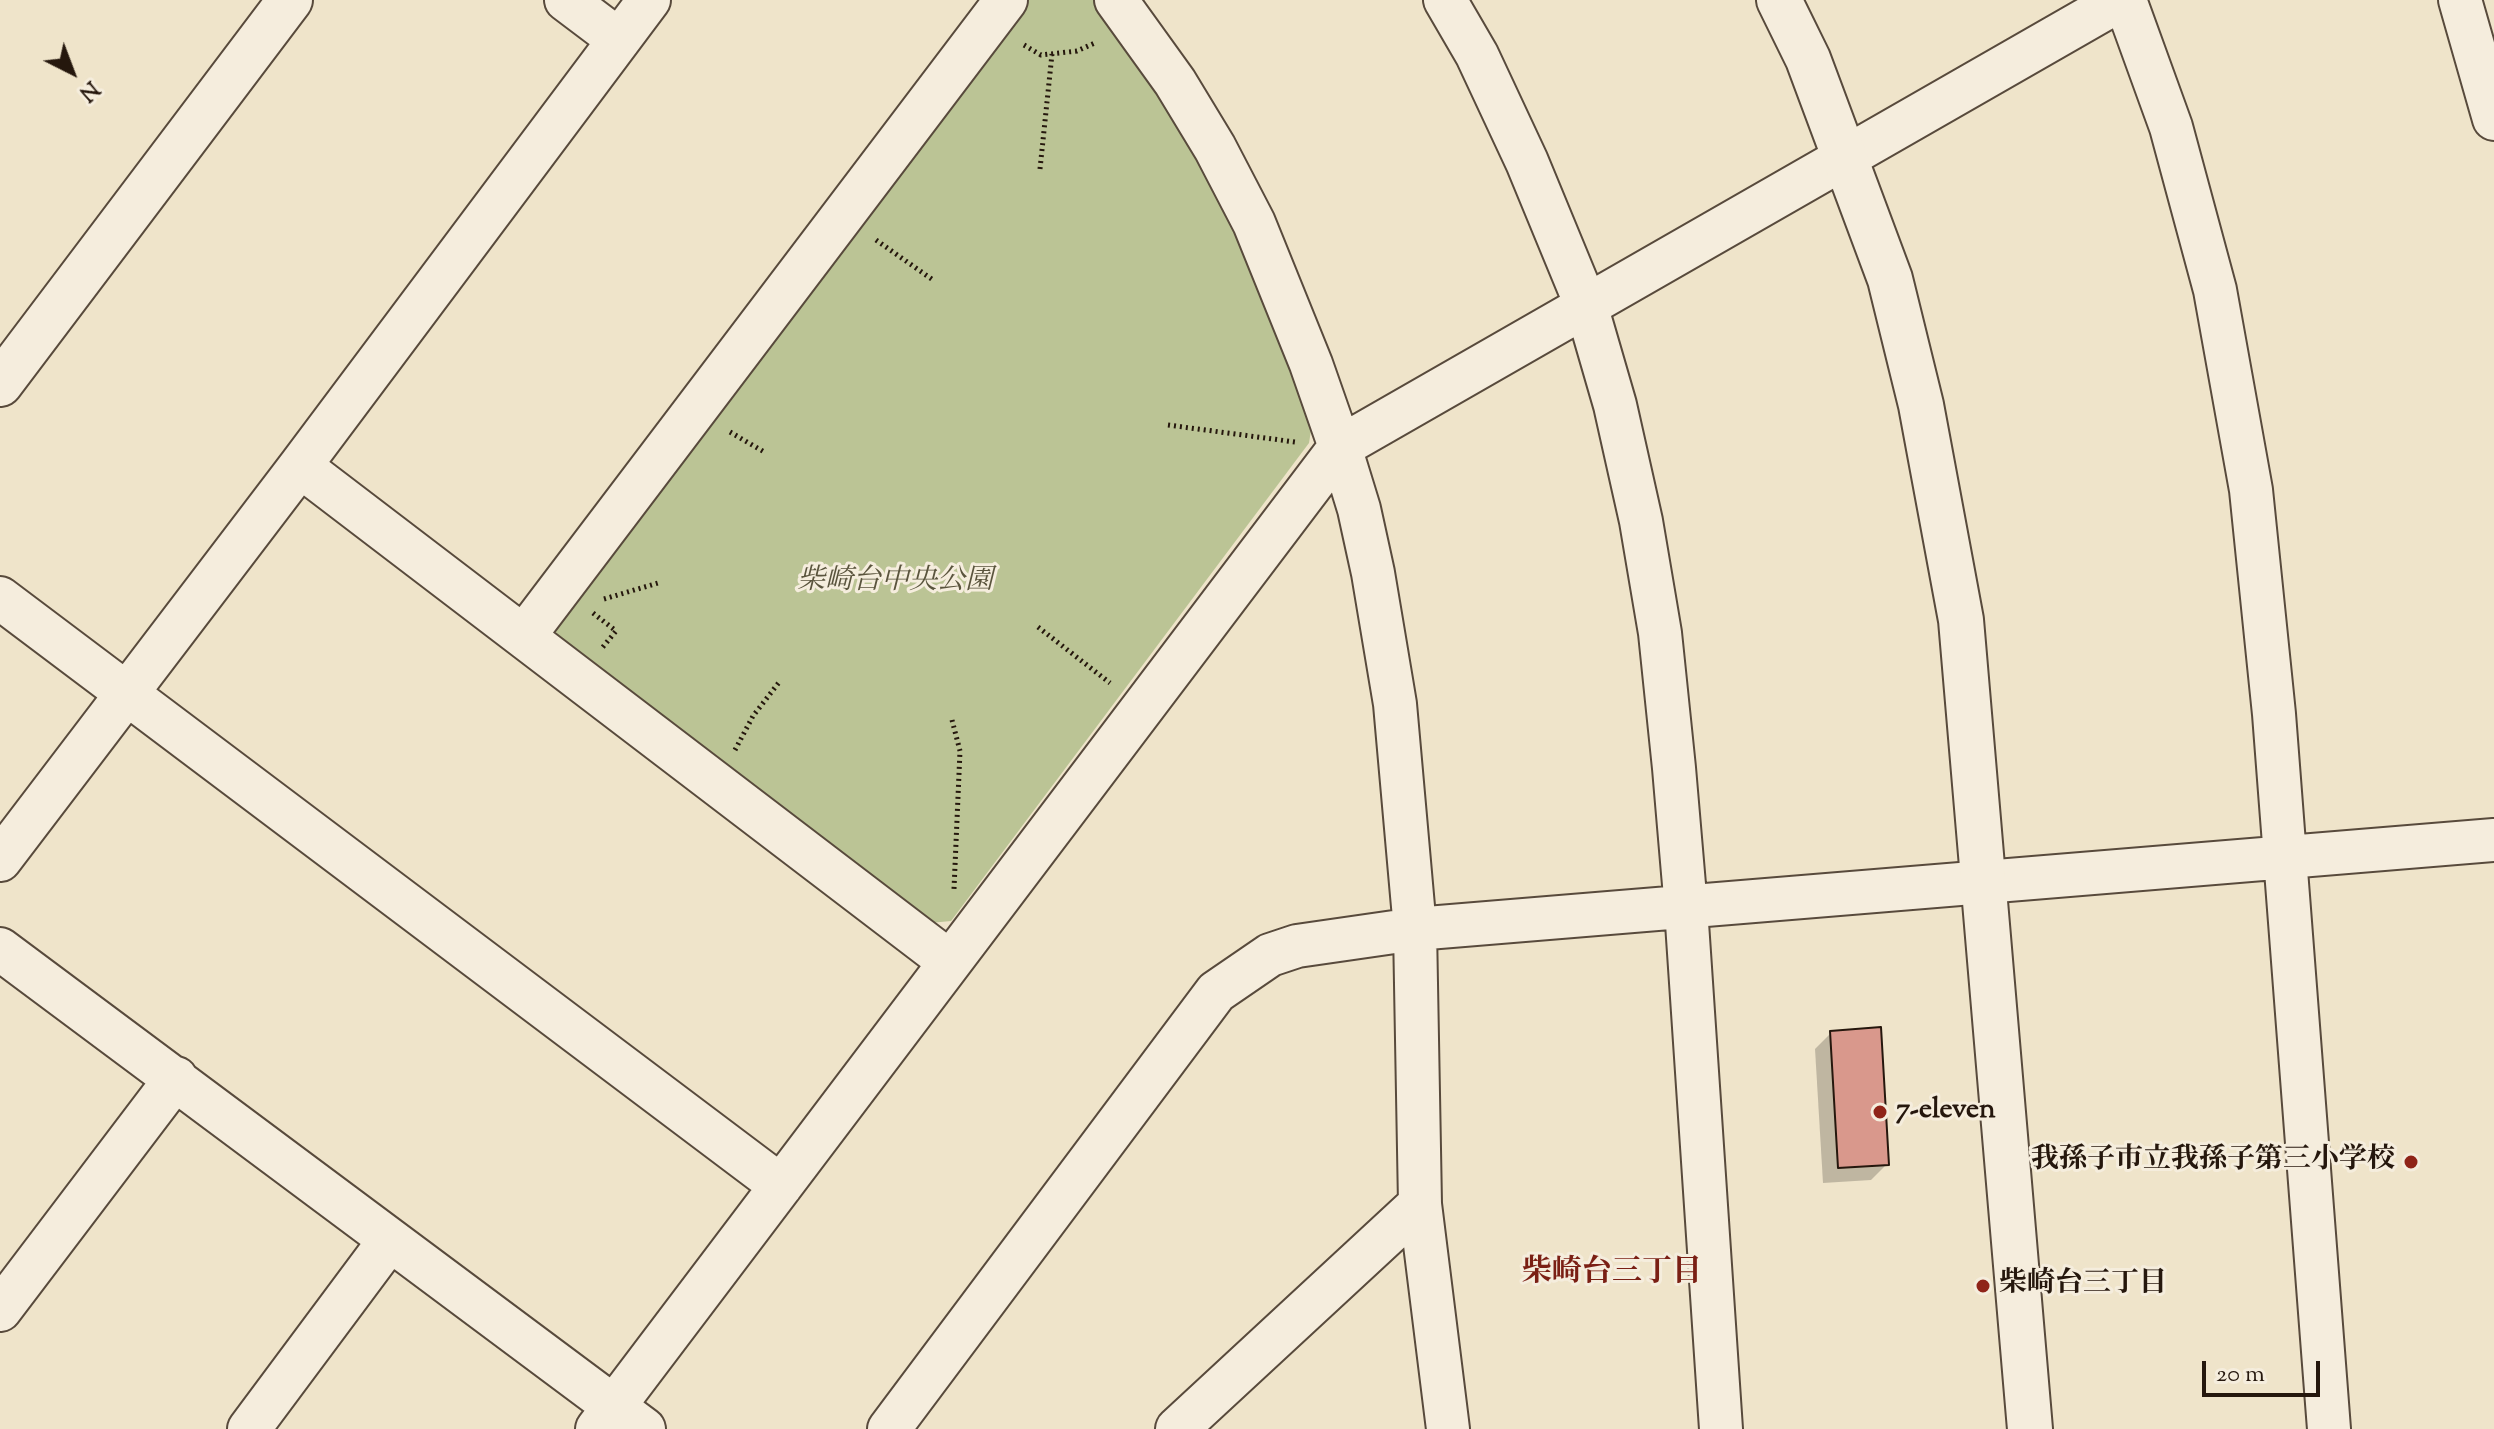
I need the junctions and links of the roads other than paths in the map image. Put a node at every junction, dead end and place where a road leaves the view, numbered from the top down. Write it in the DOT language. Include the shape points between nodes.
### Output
graph roads {
  1 [pos="290,0"];
  2 [pos="566,0"];
  3 [pos="649,0"];
  4 [pos="1445,0"];
  5 [pos="1779,0"];
  6 [pos="2123,0"];
  7 [pos="2460,0"];
  8 [pos="996,13"];
  9 [pos="1126,14"];
  10 [pos="619,40"];
  11 [pos="2494,119"];
  12 [pos="1846,157"];
  13 [pos="1586,305"];
  14 [pos="0,384"];
  15 [pos="1340,447"];
  16 [pos="300,466"];
  17 [pos="0,598"];
  18 [pos="524,636"];
  19 [pos="127,692"];
  20 [pos="2494,840"];
  21 [pos="2285,859"];
  22 [pos="0,860"];
  23 [pos="1983,882"];
  24 [pos="1686,908"];
  25 [pos="1415,929"];
  26 [pos="0,949"];
  27 [pos="950,962"];
  28 [pos="176,1078"];
  29 [pos="781,1186"];
  30 [pos="1420,1204"];
  31 [pos="389,1241"];
  32 [pos="0,1310"];
  33 [pos="618,1422"];
  34 [pos="249,1429"];
  35 [pos="889,1429"];
  36 [pos="1177,1429"];
  37 [pos="1448,1429"];
  38 [pos="1721,1429"];
  39 [pos="2030,1429"];
  40 [pos="2329,1429"];
  1 -- 14 [label="street"];
  2 -- 10 [label="street"];
  3 -- 10 [label="street"];
  4 -- 13 [label="street" via="1527,162"];
  5 -- 12 [label="street"];
  6 -- 12 [label="street"];
  6 -- 21 [label="street" via="2171,127 2215,290 2251,490"];
  7 -- 11 [label="street"];
  8 -- 18 [label="street"];
  9 -- 15 [label="street" via="1175,82 1254,223"];
  10 -- 16 [label="street"];
  12 -- 13 [label="street"];
  12 -- 23 [label="street" via="1890,279 1942,512 1961,620"];
  13 -- 15 [label="street"];
  13 -- 24 [label="street" via="1622,434 1660,633"];
  15 -- 25 [label="street" via="1386,637"];
  15 -- 27 [label="street"];
  16 -- 18 [label="street"];
  16 -- 19 [label="street"];
  17 -- 19 [label="street"];
  18 -- 27 [label="street"];
  19 -- 22 [label="street"];
  19 -- 29 [label="street"];
  20 -- 21 [label="street"];
  21 -- 23 [label="street"];
  21 -- 40 [label="street"];
  23 -- 24 [label="street"];
  23 -- 39 [label="street"];
  24 -- 25 [label="street"];
  24 -- 38 [label="street"];
  25 -- 30 [label="street"];
  25 -- 35 [label="street" via="1270,955 1216,992"];
  26 -- 28 [label="street"];
  27 -- 29 [label="street"];
  28 -- 31 [label="street"];
  28 -- 32 [label="street"];
  29 -- 33 [label="street"];
  30 -- 36 [label="street"];
  30 -- 37 [label="street"];
  31 -- 33 [label="street"];
  31 -- 34 [label="street"];
}
